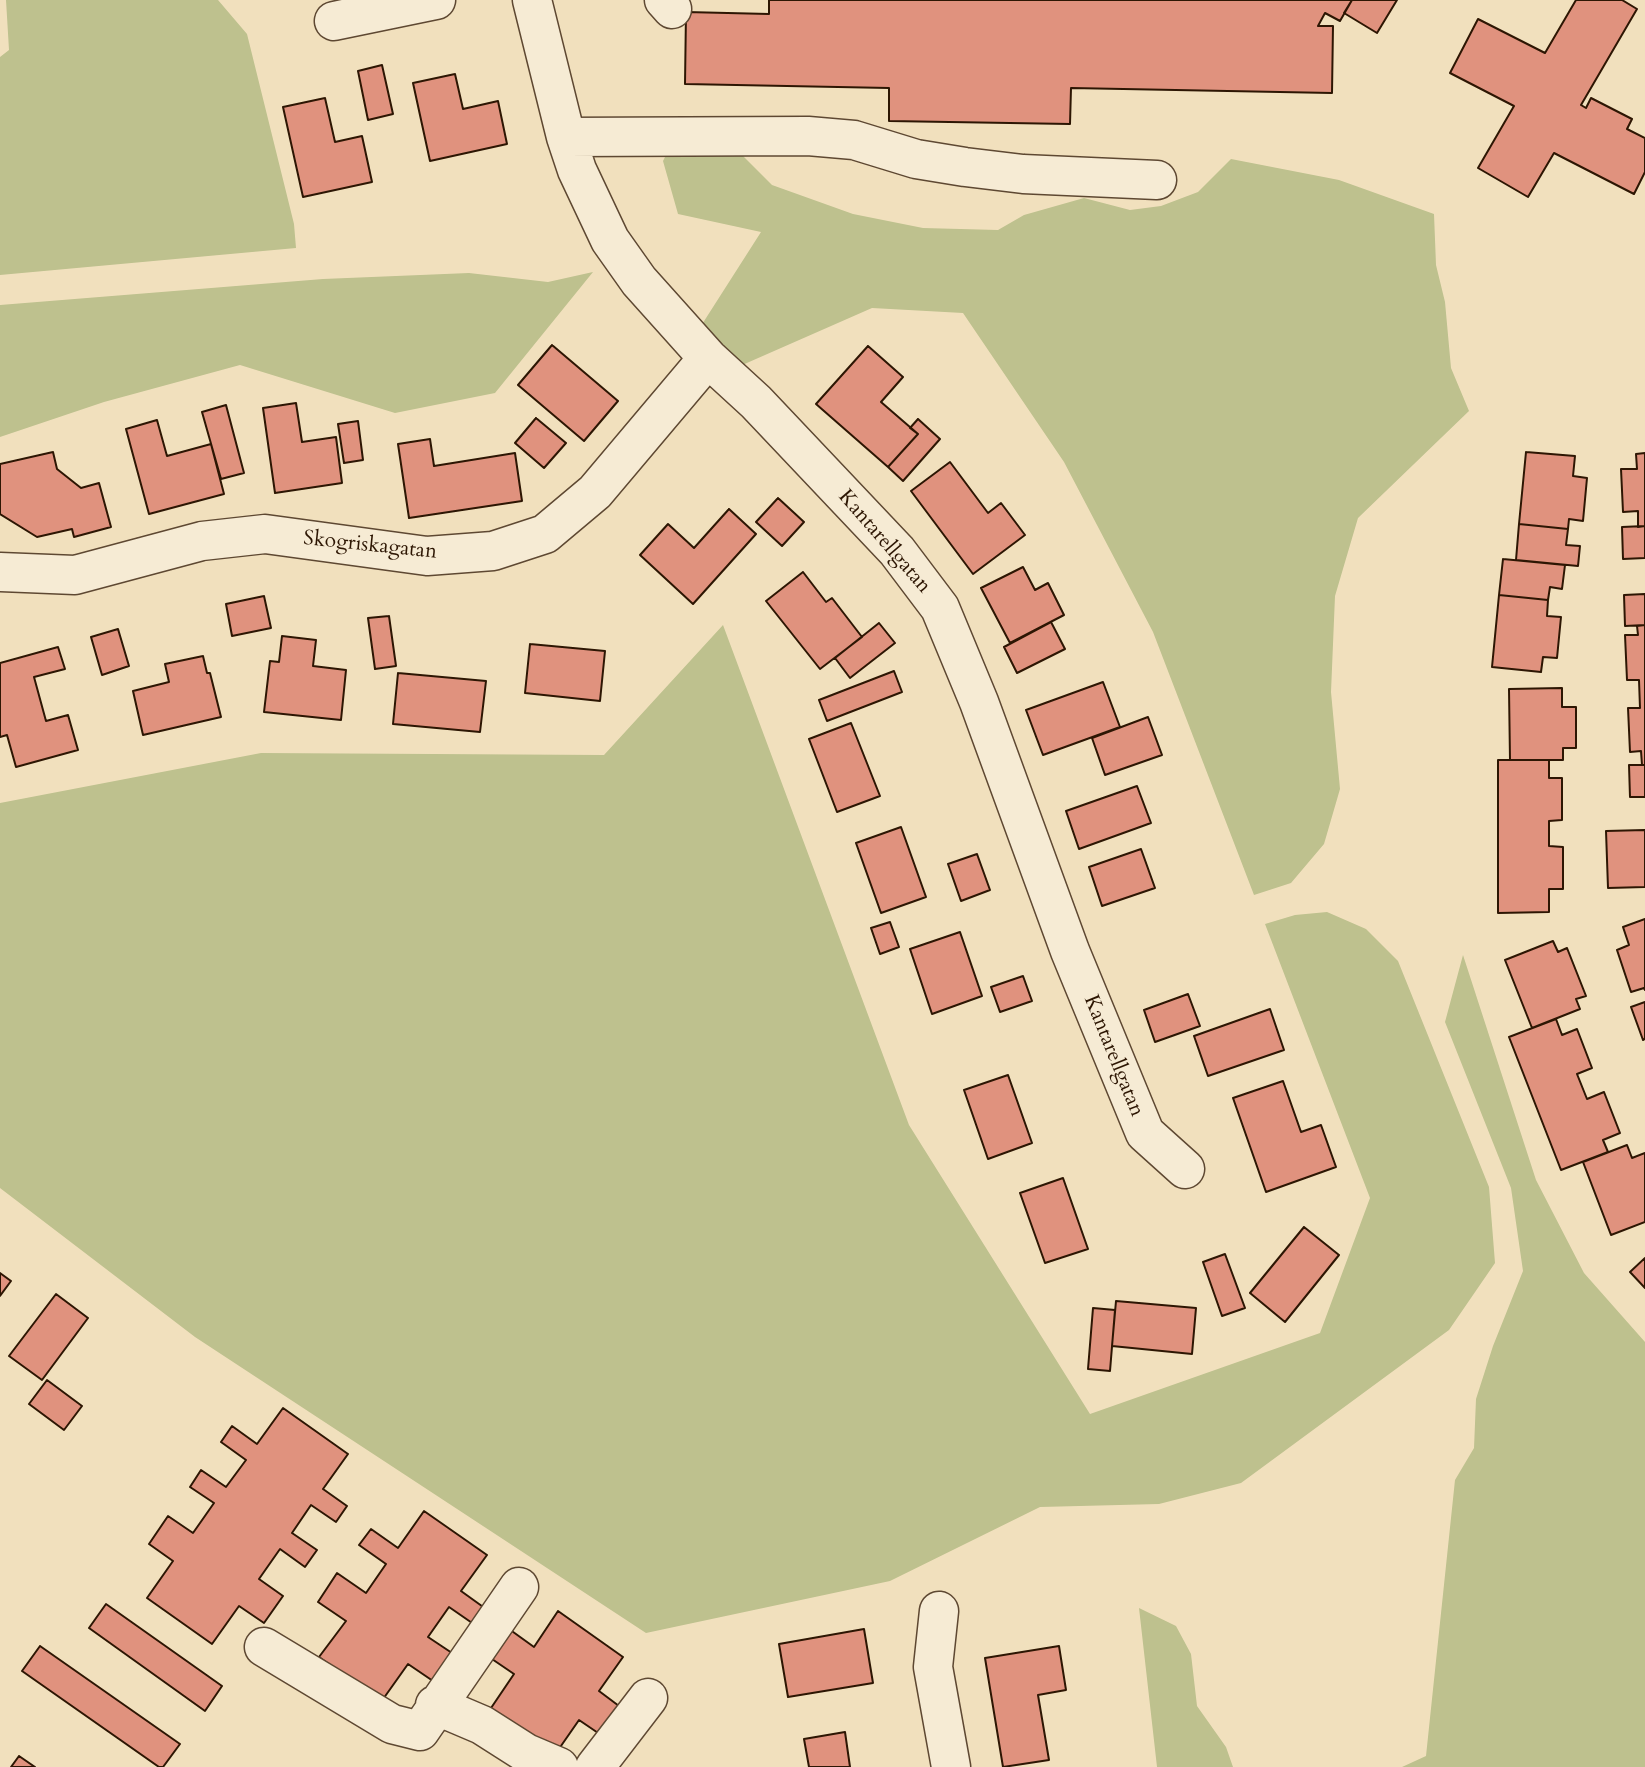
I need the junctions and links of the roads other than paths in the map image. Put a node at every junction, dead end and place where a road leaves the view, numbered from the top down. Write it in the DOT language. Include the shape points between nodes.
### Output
graph roads {
  1 [pos="436,0"];
  2 [pos="532,0"];
  3 [pos="334,21"];
  4 [pos="566,137"];
  5 [pos="1157,180"];
  6 [pos="708,358"];
  7 [pos="0,572"];
  8 [pos="1185,1169"];
  9 [pos="519,1587"];
  10 [pos="939,1611"];
  11 [pos="264,1647"];
  12 [pos="648,1698"];
  13 [pos="435,1704"];
  14 [pos="557,1767"];
  15 [pos="596,1767"];
  16 [pos="951,1767"];
  1 -- 3 [label="street"];
  2 -- 4 [label="street, Kantarellgatan"];
  4 -- 5 [label="street" via="808,136 854,140 916,159 965,167"];
  4 -- 6 [label="street, Kantarellgatan" via="610,240 639,281"];
  6 -- 7 [label="street, Skogriskagatan" via="595,492 545,534 493,551 427,556 265,534 202,541 75,575"];
  6 -- 8 [label="street, Kantarellgatan" via="756,402 897,551 940,608 1070,951 1145,1133"];
  9 -- 13 [label="street"];
  10 -- 16 [label="street" via="933,1667"];
  11 -- 13 [label="street" via="404,1729 420,1731"];
  12 -- 15 [label="street"];
  13 -- 14 [label="street"];
}
